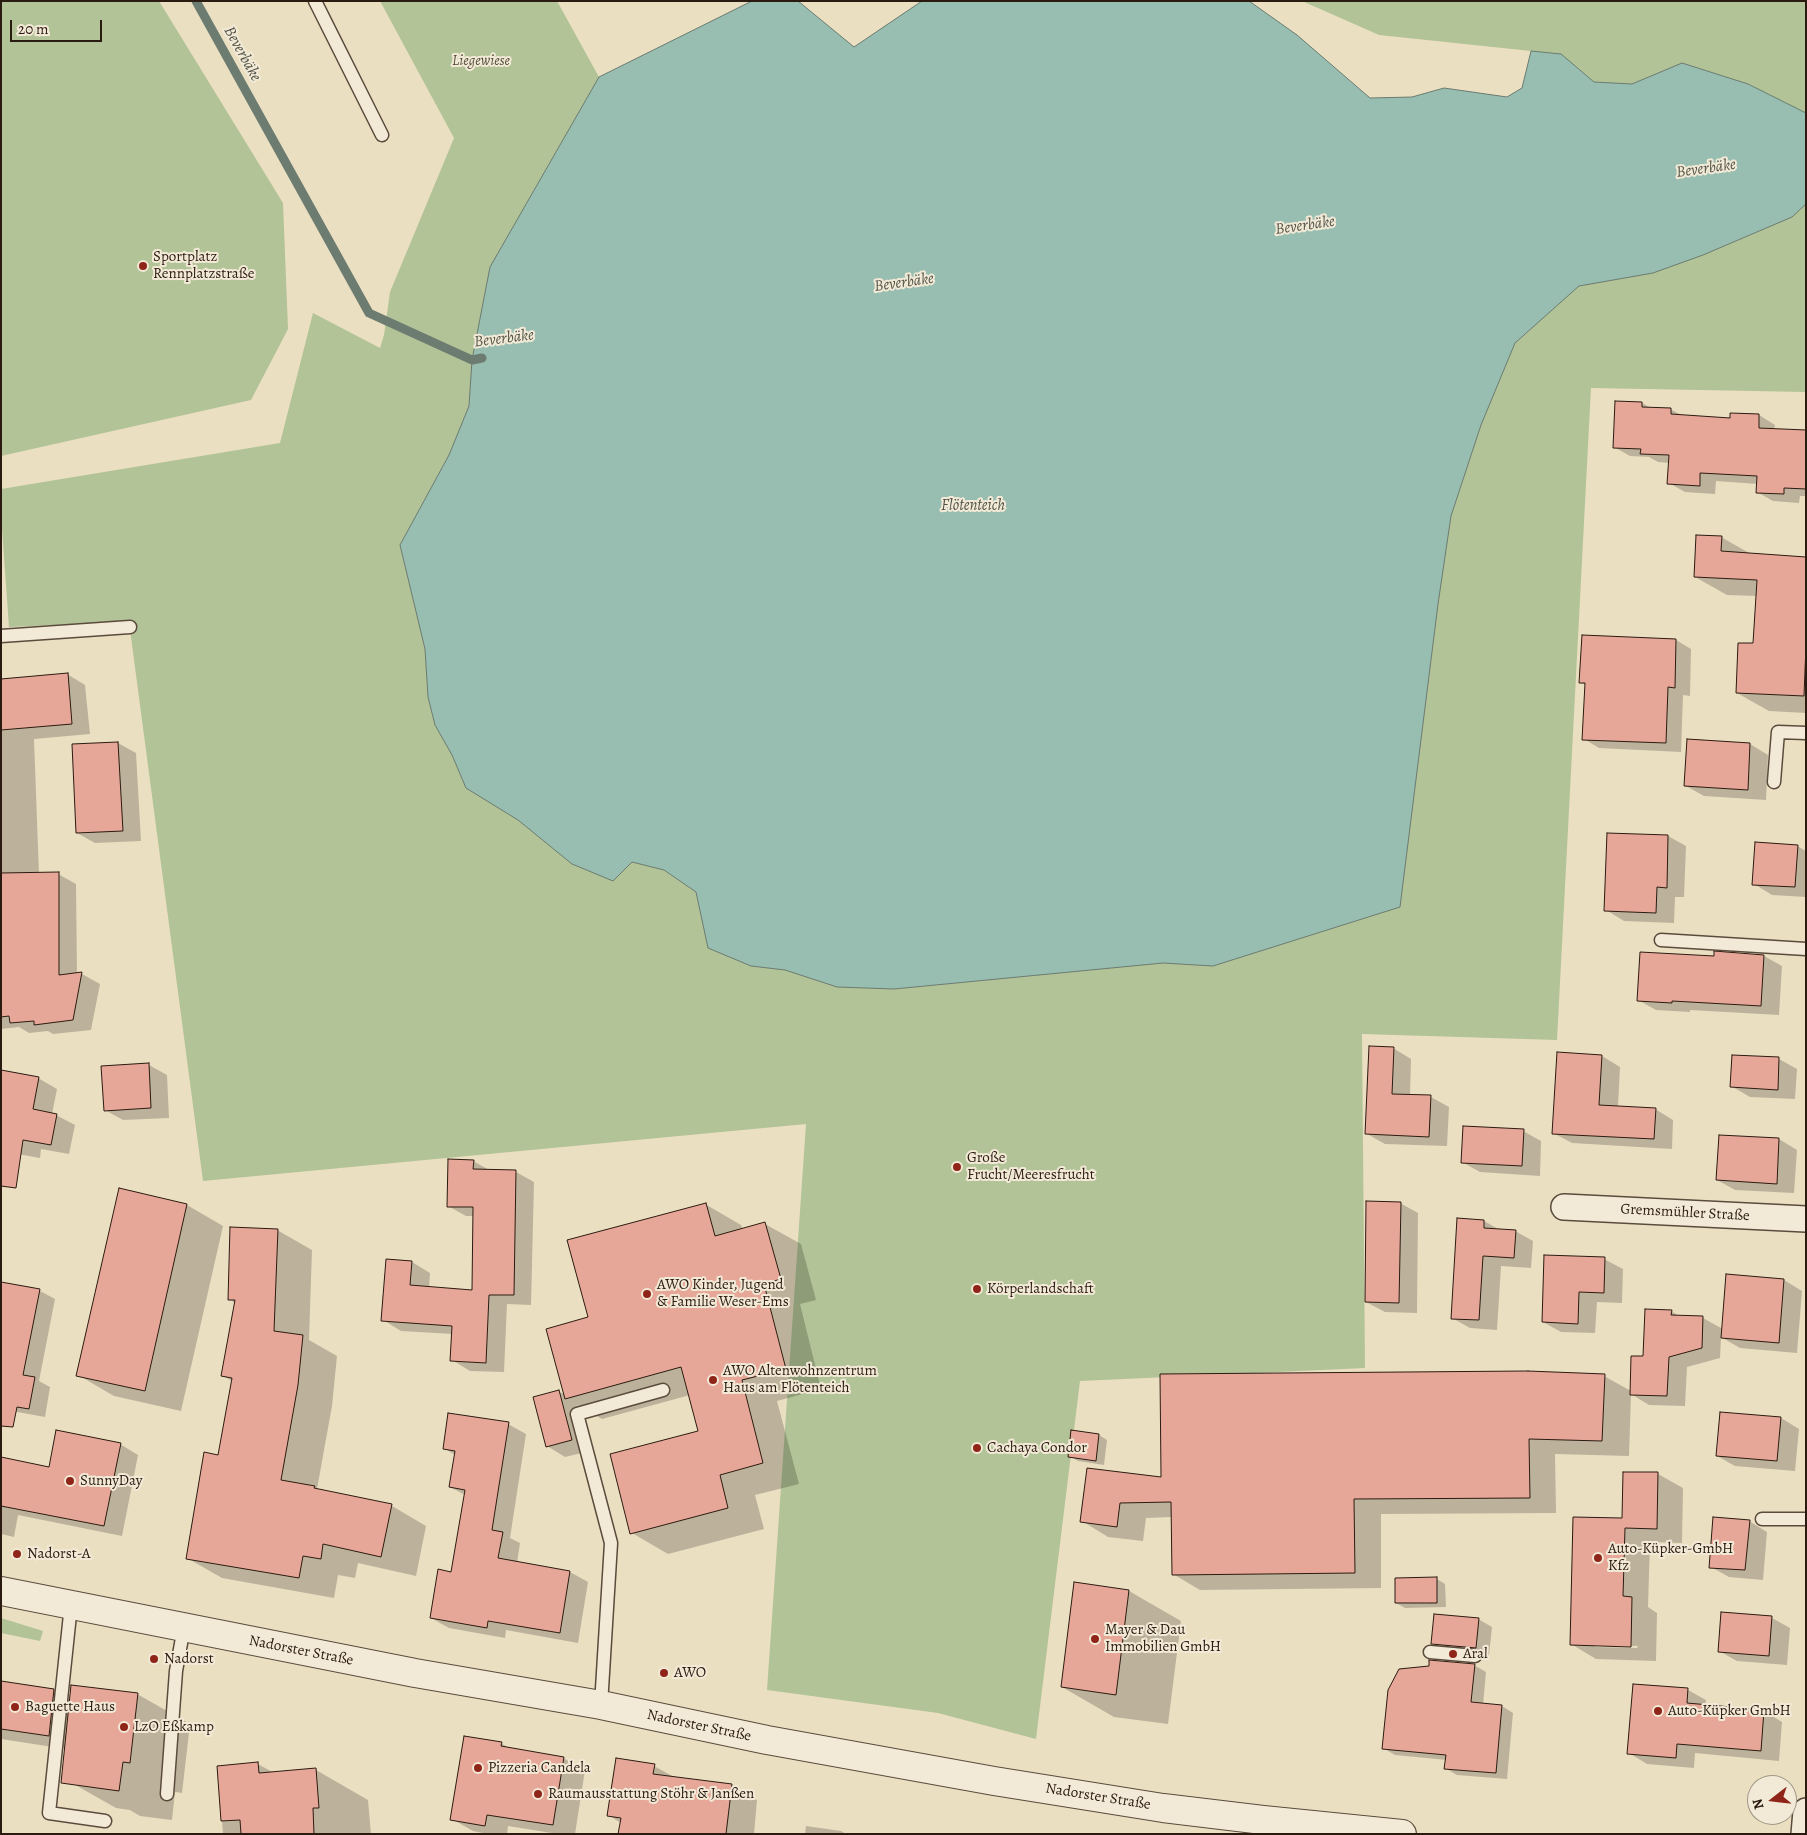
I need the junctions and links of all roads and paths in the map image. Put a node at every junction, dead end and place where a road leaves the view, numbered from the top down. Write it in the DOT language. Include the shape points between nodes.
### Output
graph roads {
  1 [pos="315,1"];
  2 [pos="382,135"];
  3 [pos="130,627"];
  4 [pos="1,636"];
  5 [pos="1806,733"];
  6 [pos="1774,782"];
  7 [pos="1661,940"];
  8 [pos="1806,949"];
  9 [pos="1564,1207"];
  10 [pos="1806,1219"];
  11 [pos="663,1390"];
  12 [pos="1762,1519"];
  13 [pos="1806,1519"];
  14 [pos="1,1590"];
  15 [pos="71,1604"];
  16 [pos="184,1627"];
  17 [pos="1430,1652"];
  18 [pos="1475,1656"];
  19 [pos="601,1705"];
  20 [pos="167,1794"];
  21 [pos="1806,1812"];
  22 [pos="105,1822"];
  23 [pos="1316,1830"];
  24 [pos="1402,1834"];
  25 [pos="1804,1834"];
  1 -- 2 [label="lane"];
  3 -- 4 [label="lane"];
  5 -- 6 [label="lane" via="1778,732"];
  7 -- 8 [label="lane"];
  9 -- 10 [label="street, Gremsmühler Straße"];
  11 -- 19 [label="lane" via="577,1414 610,1543"];
  12 -- 13 [label="lane"];
  14 -- 15 [label="street, Nadorster Straße"];
  15 -- 16 [label="street, Nadorster Straße"];
  15 -- 22 [label="lane" via="49,1813"];
  16 -- 19 [label="street, Nadorster Straße" via="415,1673"];
  16 -- 20 [label="lane" via="176,1670"];
  17 -- 18 [label="lane"];
  19 -- 23 [label="street, Nadorster Straße" via="767,1740 994,1781"];
  21 -- 25 [label="street"];
  23 -- 24 [label="street, Nadorster Straße"];
}
